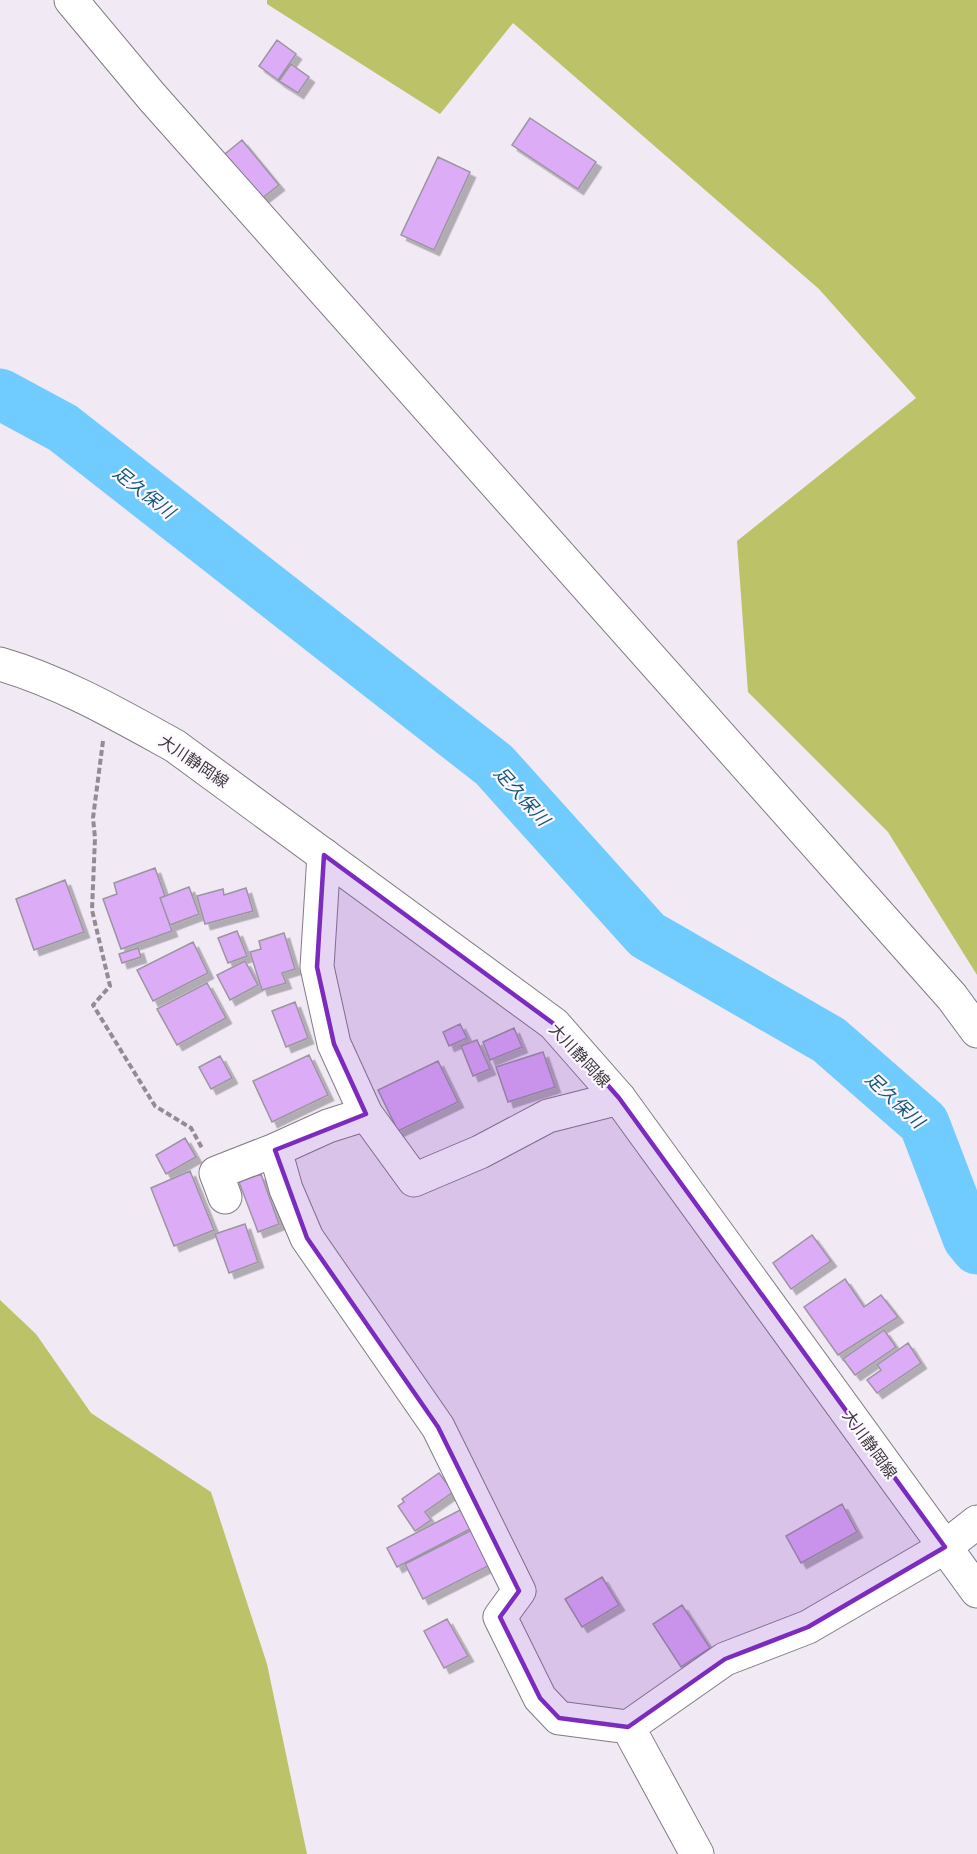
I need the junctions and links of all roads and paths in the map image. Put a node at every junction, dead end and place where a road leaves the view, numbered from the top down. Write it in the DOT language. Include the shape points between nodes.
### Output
graph roads {
  1 [pos="71,0"];
  2 [pos="0,664"];
  3 [pos="111,711"];
  4 [pos="324,855"];
  5 [pos="977,1030"];
  6 [pos="620,1098"];
  7 [pos="366,1114"];
  8 [pos="275,1150"];
  9 [pos="220,1185"];
  10 [pos="977,1522"];
  11 [pos="945,1547"];
  12 [pos="977,1591"];
  13 [pos="628,1727"];
  14 [pos="698,1854"];
  1 -- 5 [label="street" via="152,97 944,988"];
  2 -- 3 [label="street, 大川静岡線" via="30,673"];
  3 -- 4 [label="street, 大川静岡線" via="175,746"];
  3 -- 9 [label="path" via="101,751 93,818 92,910 110,986 93,1005 155,1106 191,1128"];
  4 -- 6 [label="street, 大川静岡線" via="554,1024"];
  4 -- 7 [label="street" via="317,967 334,1044"];
  6 -- 7 [label="street" via="548,1116 480,1152 414,1180"];
  6 -- 11 [label="street, 大川静岡線"];
  7 -- 8 [label="street"];
  8 -- 9 [label="street"];
  8 -- 13 [label="street" via="307,1238 438,1427 519,1591 500,1617 540,1698 559,1718"];
  10 -- 11 [label="street"];
  11 -- 12 [label="street, 大川静岡線"];
  11 -- 13 [label="street" via="807,1627 725,1659"];
  13 -- 14 [label="street"];
}
